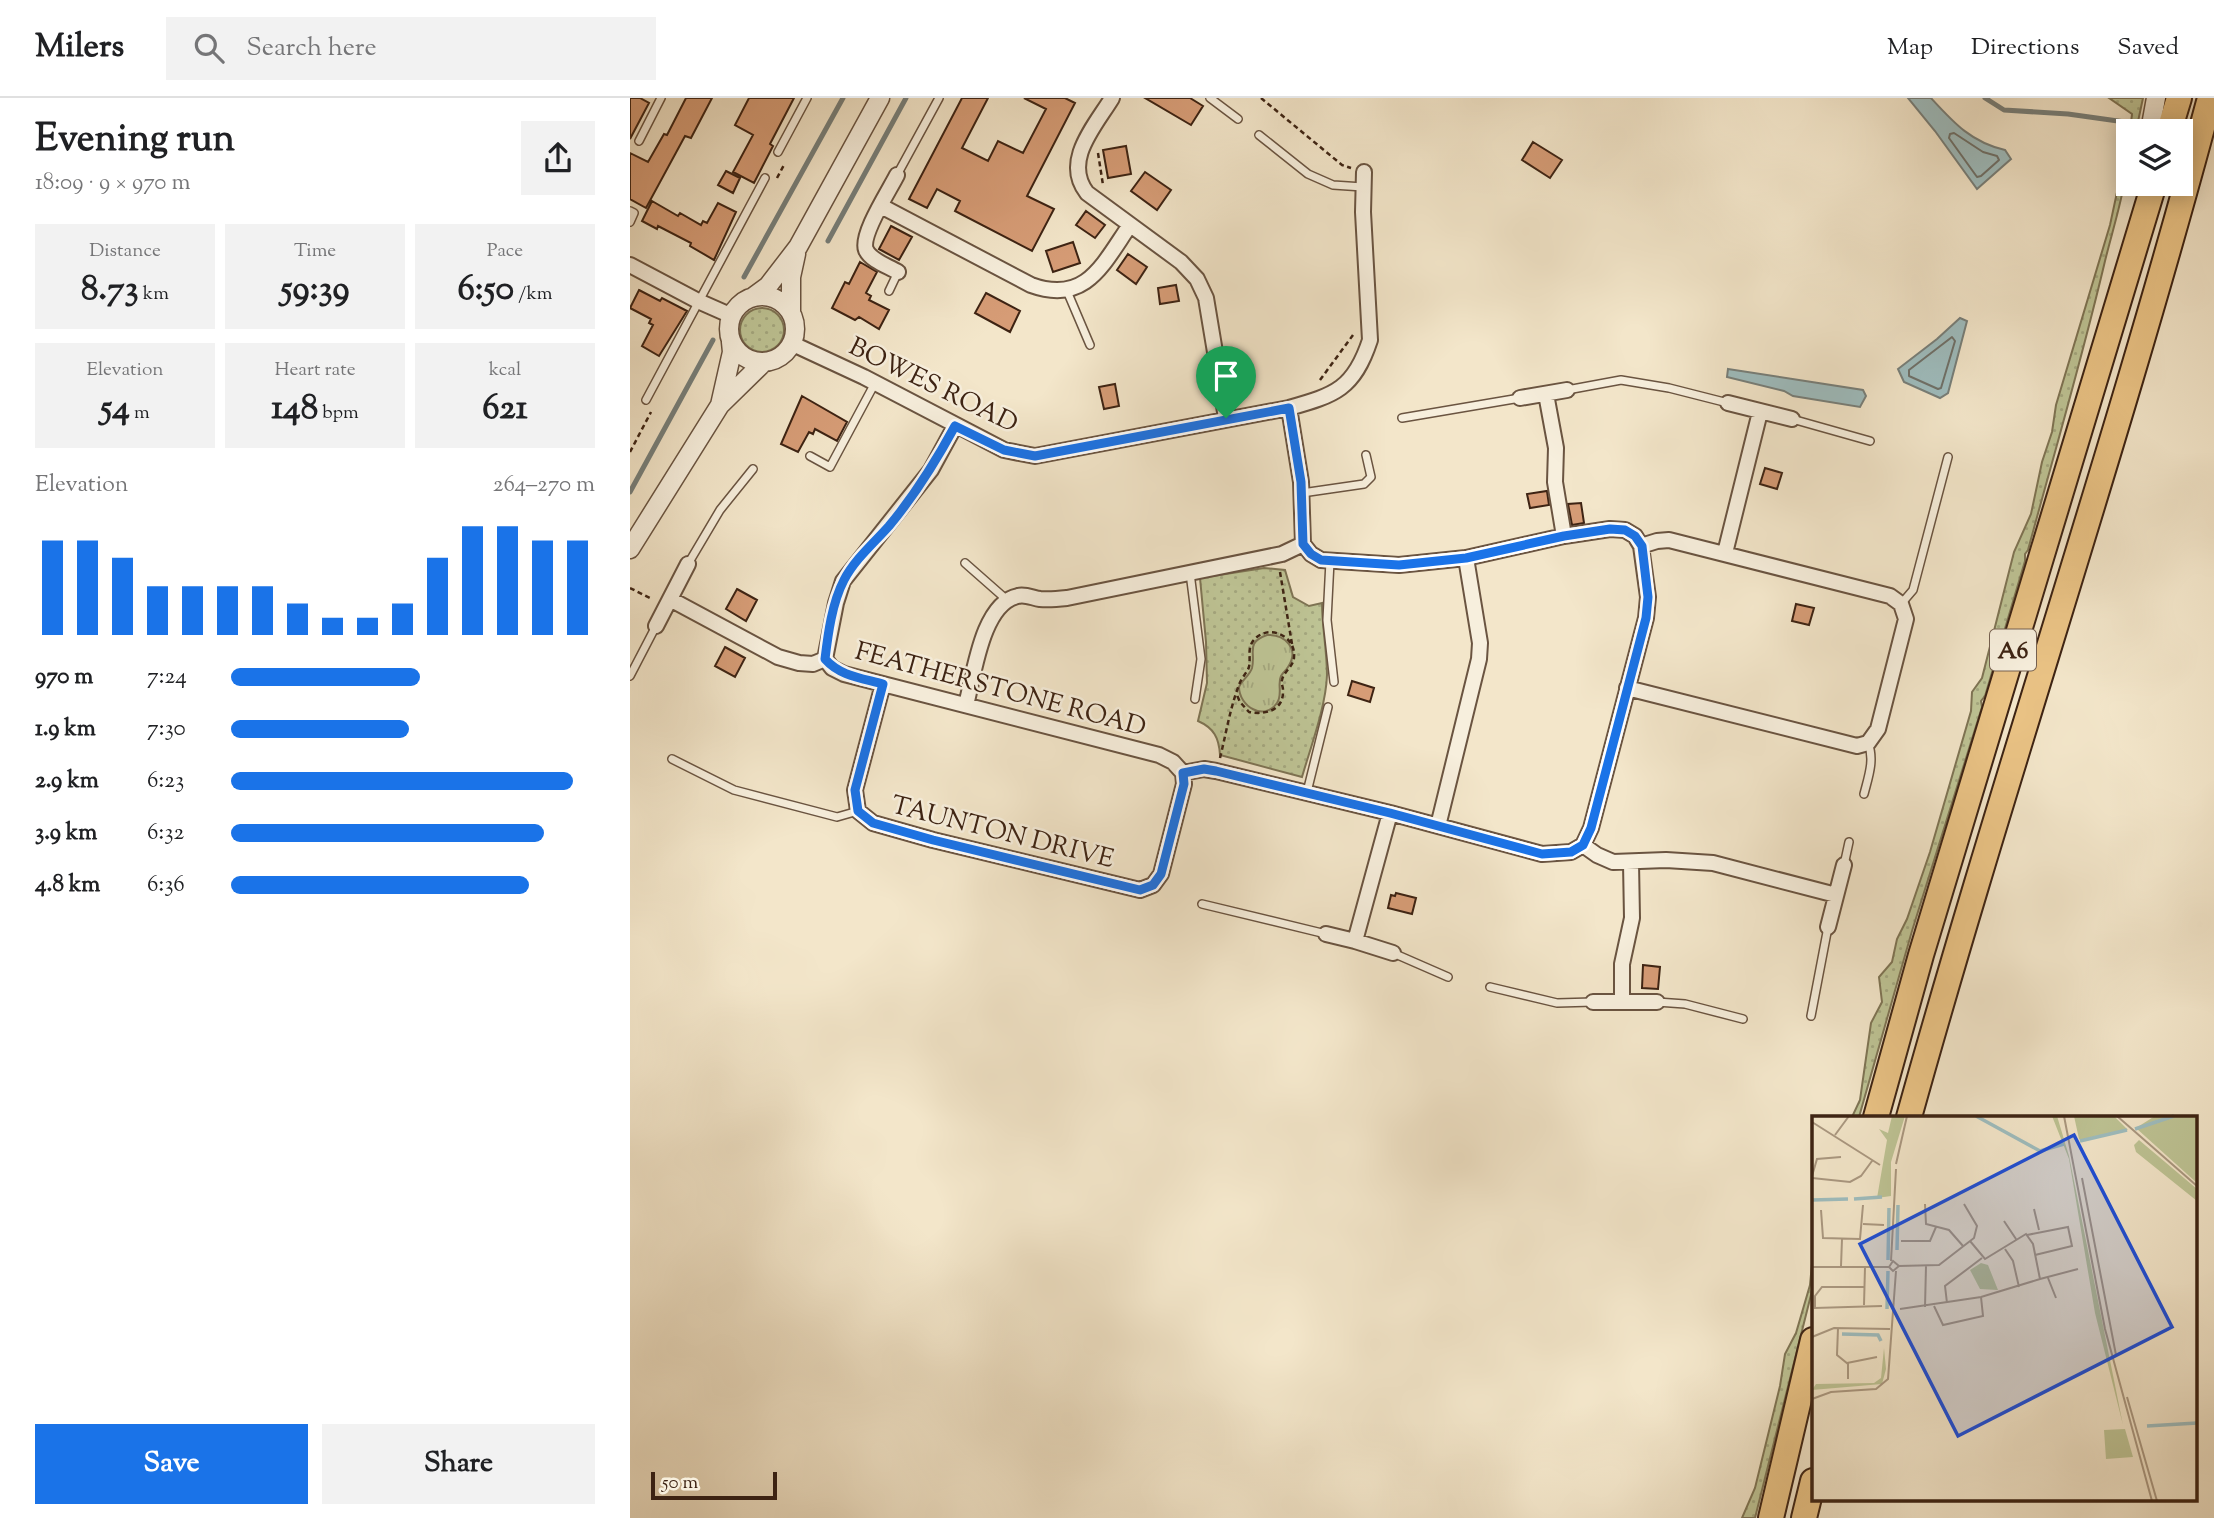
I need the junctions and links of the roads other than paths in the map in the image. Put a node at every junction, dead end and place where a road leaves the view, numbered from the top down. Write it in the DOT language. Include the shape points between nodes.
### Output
graph roads {
  1 [pos="661,98"];
  2 [pos="807,98"];
  3 [pos="880,98"];
  4 [pos="939,98"];
  5 [pos="1112,98"];
  6 [pos="1210,98"];
  7 [pos="2156,98"];
  8 [pos="2179,98"];
  9 [pos="2210,98"];
  10 [pos="1238,118"];
  11 [pos="2152,119"];
  12 [pos="2173,119"];
  13 [pos="1259,135"];
  14 [pos="639,141"];
  15 [pos="778,152"];
  16 [pos="1364,172"];
  17 [pos="897,176"];
  18 [pos="765,178"];
  19 [pos="1363,187"];
  20 [pos="2141,196"];
  21 [pos="2151,196"];
  22 [pos="881,206"];
  23 [pos="630,211"];
  24 [pos="630,222"];
  25 [pos="1130,225"];
  26 [pos="798,247"];
  27 [pos="2136,249"];
  28 [pos="630,265"];
  29 [pos="898,272"];
  30 [pos="889,291"];
  31 [pos="1067,291"];
  32 [pos="753,297"];
  33 [pos="698,301"];
  34 [pos="791,311"];
  35 [pos="732,316"];
  36 [pos="731,342"];
  37 [pos="793,344"];
  38 [pos="1090,345"];
  39 [pos="763,363"];
  40 [pos="875,383"];
  41 [pos="1567,390"];
  42 [pos="1546,394"];
  43 [pos="1520,398"];
  44 [pos="646,400"];
  45 [pos="1728,403"];
  46 [pos="720,405"];
  47 [pos="1289,408"];
  48 [pos="1760,412"];
  49 [pos="1226,418"];
  50 [pos="1402,418"];
  51 [pos="1792,419"];
  52 [pos="955,426"];
  53 [pos="1870,441"];
  54 [pos="1366,455"];
  55 [pos="810,456"];
  56 [pos="1948,457"];
  57 [pos="753,469"];
  58 [pos="1302,493"];
  59 [pos="1564,536"];
  60 [pos="1303,544"];
  61 [pos="1642,546"];
  62 [pos="630,549"];
  63 [pos="1726,553"];
  64 [pos="1466,558"];
  65 [pos="1330,561"];
  66 [pos="965,563"];
  67 [pos="688,564"];
  68 [pos="1190,573"];
  69 [pos="670,599"];
  70 [pos="1007,600"];
  71 [pos="1901,604"];
  72 [pos="656,626"];
  73 [pos="825,659"];
  74 [pos="630,676"];
  75 [pos="1334,682"];
  76 [pos="883,684"];
  77 [pos="1627,688"];
  78 [pos="1195,699"];
  79 [pos="966,705"];
  80 [pos="1328,707"];
  81 [pos="1868,743"];
  82 [pos="672,759"];
  83 [pos="1183,773"];
  84 [pos="1306,793"];
  85 [pos="1864,794"];
  86 [pos="858,811"];
  87 [pos="1390,813"];
  88 [pos="1438,826"];
  89 [pos="1849,842"];
  90 [pos="1583,845"];
  91 [pos="1631,863"];
  92 [pos="1844,865"];
  93 [pos="1836,895"];
  94 [pos="1202,904"];
  95 [pos="1828,927"];
  96 [pos="1326,934"];
  97 [pos="1355,941"];
  98 [pos="1393,953"];
  99 [pos="1448,977"];
  100 [pos="1490,987"];
  101 [pos="1622,1001"];
  102 [pos="1593,1002"];
  103 [pos="1657,1002"];
  104 [pos="1811,1016"];
  105 [pos="1743,1018"];
  106 [pos="1876,1116"];
  107 [pos="1909,1116"];
  108 [pos="1812,1344"];
  109 [pos="1812,1485"];
  110 [pos="1772,1518"];
  111 [pos="1804,1518"];
  1 -- 14 [label="lane"];
  2 -- 15 [label="lane"];
  3 -- 26 [label="street"];
  4 -- 17 [label="lane"];
  5 -- 25 [label="street" via="1078,156 1077,174 1087,193"];
  6 -- 10 [label="lane"];
  7 -- 11 [label="street"];
  8 -- 12 [label="highway"];
  9 -- 107 [label="highway, A6"];
  13 -- 19 [label="lane" via="1308,174 1333,185"];
  16 -- 19 [label="street, BOWES ROAD"];
  17 -- 22 [label="street"];
  18 -- 33 [label="lane"];
  19 -- 47 [label="street, BOWES ROAD" via="1370,340 1364,359 1340,389"];
  20 -- 27 [label="street"];
  21 -- 27 [label="highway, A6"];
  22 -- 29 [label="street" via="865,237 865,249"];
  22 -- 31 [label="street" via="1031,285 1050,292"];
  23 -- 24 [label="lane" via="634,213"];
  25 -- 31 [label="street" via="1087,282"];
  25 -- 49 [label="street" via="1197,279 1206,298"];
  26 -- 32 [label="street" via="768,286"];
  26 -- 34 [label="street" via="791,277"];
  27 -- 106 [label="highway, A6"];
  28 -- 33 [label="street"];
  29 -- 30 [label="lane"];
  31 -- 38 [label="lane"];
  32 -- 34 [label="street" via="774,298"];
  32 -- 35 [label="street"];
  33 -- 35 [label="street"];
  33 -- 44 [label="lane"];
  34 -- 37 [label="street" via="796,327"];
  35 -- 36 [label="street"];
  36 -- 39 [label="street" via="744,357"];
  36 -- 46 [label="street"];
  37 -- 39 [label="street" via="780,357"];
  37 -- 40 [label="street, BOWES ROAD"];
  39 -- 46 [label="street"];
  40 -- 52 [label="street, BOWES ROAD"];
  40 -- 55 [label="lane" via="831,467"];
  41 -- 42 [label="street"];
  41 -- 45 [label="lane" via="1620,380"];
  42 -- 43 [label="street"];
  42 -- 59 [label="street"];
  43 -- 50 [label="lane"];
  45 -- 48 [label="street"];
  46 -- 62 [label="street"];
  47 -- 49 [label="street, BOWES ROAD"];
  47 -- 58 [label="street"];
  48 -- 51 [label="street"];
  48 -- 63 [label="street"];
  49 -- 52 [label="street, BOWES ROAD" via="1035,456 1004,450"];
  51 -- 53 [label="lane"];
  52 -- 73 [label="street, FEATHERSTONE ROAD" via="931,470 843,581"];
  54 -- 58 [label="lane" via="1371,477 1364,484"];
  56 -- 71 [label="lane" via="1913,590"];
  57 -- 67 [label="lane" via="720,510"];
  58 -- 60 [label="street"];
  59 -- 61 [label="street" via="1625,530"];
  59 -- 64 [label="street"];
  60 -- 65 [label="street" via="1311,554"];
  60 -- 68 [label="street" via="1282,554"];
  61 -- 63 [label="street" via="1669,540"];
  61 -- 77 [label="street" via="1646,618"];
  63 -- 71 [label="street" via="1890,596"];
  64 -- 65 [label="street" via="1399,565"];
  64 -- 88 [label="street" via="1479,659"];
  65 -- 75 [label="lane" via="1327,620"];
  66 -- 70 [label="lane"];
  67 -- 69 [label="street"];
  68 -- 70 [label="street" via="1067,598 1021,595"];
  68 -- 78 [label="lane" via="1201,659"];
  69 -- 72 [label="street"];
  69 -- 73 [label="street" via="778,657 813,664"];
  70 -- 79 [label="street" via="988,625"];
  71 -- 81 [label="street" via="1906,619 1878,729"];
  72 -- 74 [label="lane"];
  73 -- 76 [label="street, FEATHERSTONE ROAD" via="844,674"];
  76 -- 79 [label="street, FEATHERSTONE ROAD"];
  76 -- 86 [label="street, TAUNTON DRIVE" via="855,790"];
  77 -- 81 [label="street" via="1857,746"];
  77 -- 90 [label="street"];
  79 -- 83 [label="street, FEATHERSTONE ROAD" via="1159,755"];
  80 -- 84 [label="lane"];
  81 -- 85 [label="lane" via="1871,762"];
  82 -- 86 [label="lane" via="734,790 837,817"];
  83 -- 84 [label="street" via="1204,769"];
  83 -- 86 [label="street, TAUNTON DRIVE" via="1161,874 1153,885 1140,890 921,837 873,823"];
  84 -- 87 [label="street"];
  87 -- 88 [label="street"];
  87 -- 97 [label="street"];
  88 -- 90 [label="street" via="1542,854 1571,852"];
  89 -- 92 [label="lane"];
  90 -- 91 [label="street" via="1613,862"];
  91 -- 93 [label="street" via="1713,863"];
  91 -- 101 [label="street" via="1632,918 1622,964"];
  92 -- 93 [label="street"];
  93 -- 95 [label="street"];
  94 -- 96 [label="lane"];
  95 -- 104 [label="lane"];
  96 -- 97 [label="street"];
  97 -- 98 [label="street"];
  98 -- 99 [label="lane"];
  100 -- 102 [label="lane" via="1557,1003"];
  101 -- 102 [label="street"];
  101 -- 103 [label="street"];
  103 -- 105 [label="lane"];
  108 -- 110 [label="highway"];
  109 -- 111 [label="highway"];
}
